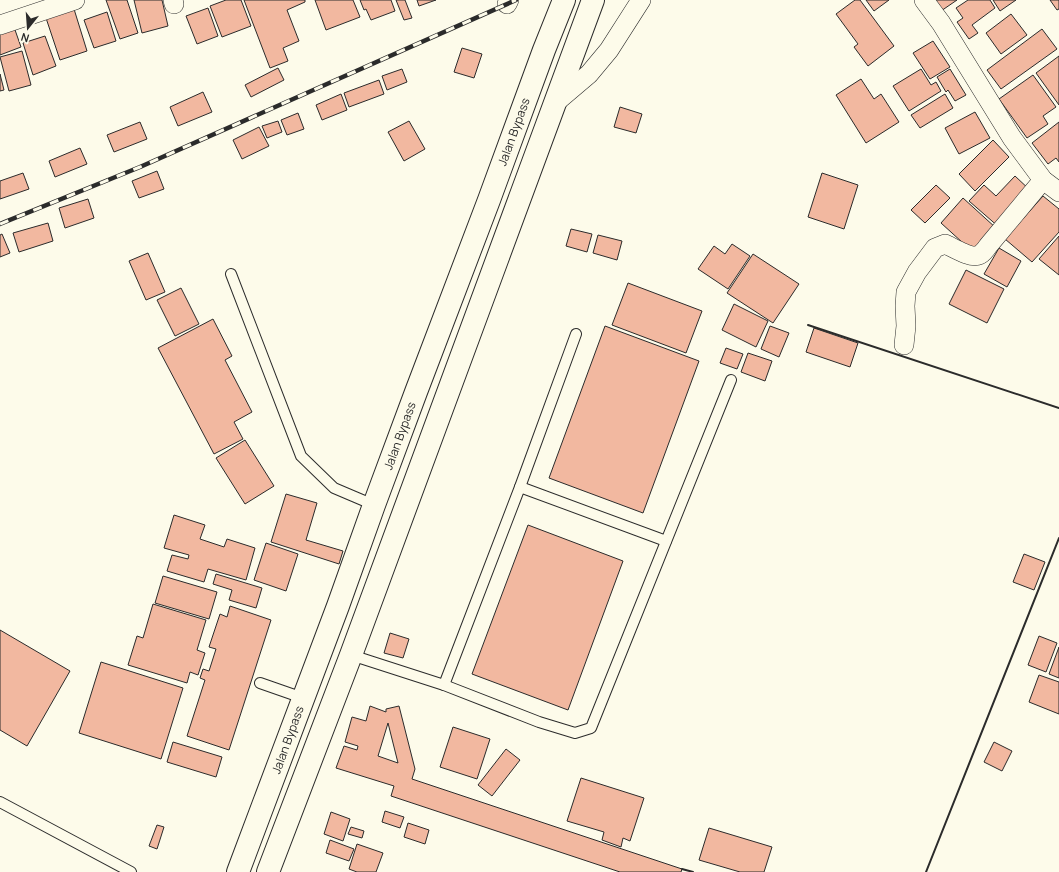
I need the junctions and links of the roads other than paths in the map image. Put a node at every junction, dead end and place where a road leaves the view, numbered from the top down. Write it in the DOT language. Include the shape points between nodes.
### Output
graph roads {
  1 [pos="75,0"];
  2 [pos="564,0"];
  3 [pos="593,0"];
  4 [pos="642,0"];
  5 [pos="924,0"];
  6 [pos="0,25"];
  7 [pos="556,102"];
  8 [pos="1043,180"];
  9 [pos="1059,192"];
  10 [pos="231,274"];
  11 [pos="576,334"];
  12 [pos="904,345"];
  13 [pos="731,380"];
  14 [pos="520,487"];
  15 [pos="374,505"];
  16 [pos="666,541"];
  17 [pos="351,655"];
  18 [pos="260,683"];
  19 [pos="444,685"];
  20 [pos="303,698"];
  21 [pos="0,802"];
  22 [pos="131,872"];
  23 [pos="238,872"];
  24 [pos="268,872"];
  1 -- 6 [label="street"];
  2 -- 15 [label="highway, Jalan Bypass"];
  3 -- 7 [label="highway"];
  4 -- 7 [label="street" via="609,50 589,74"];
  5 -- 8 [label="street" via="1012,138"];
  7 -- 17 [label="highway"];
  8 -- 9 [label="street"];
  8 -- 12 [label="street" via="979,255 973,256 945,244 934,248 916,272 906,292"];
  10 -- 15 [label="lane" via="301,456 334,488"];
  11 -- 14 [label="lane"];
  13 -- 16 [label="lane"];
  14 -- 16 [label="lane"];
  14 -- 19 [label="lane"];
  15 -- 20 [label="highway, Jalan Bypass"];
  16 -- 19 [label="lane" via="591,728 575,733"];
  17 -- 19 [label="lane"];
  17 -- 24 [label="highway"];
  18 -- 20 [label="lane"];
  20 -- 23 [label="highway, Jalan Bypass"];
  21 -- 22 [label="lane"];
}
